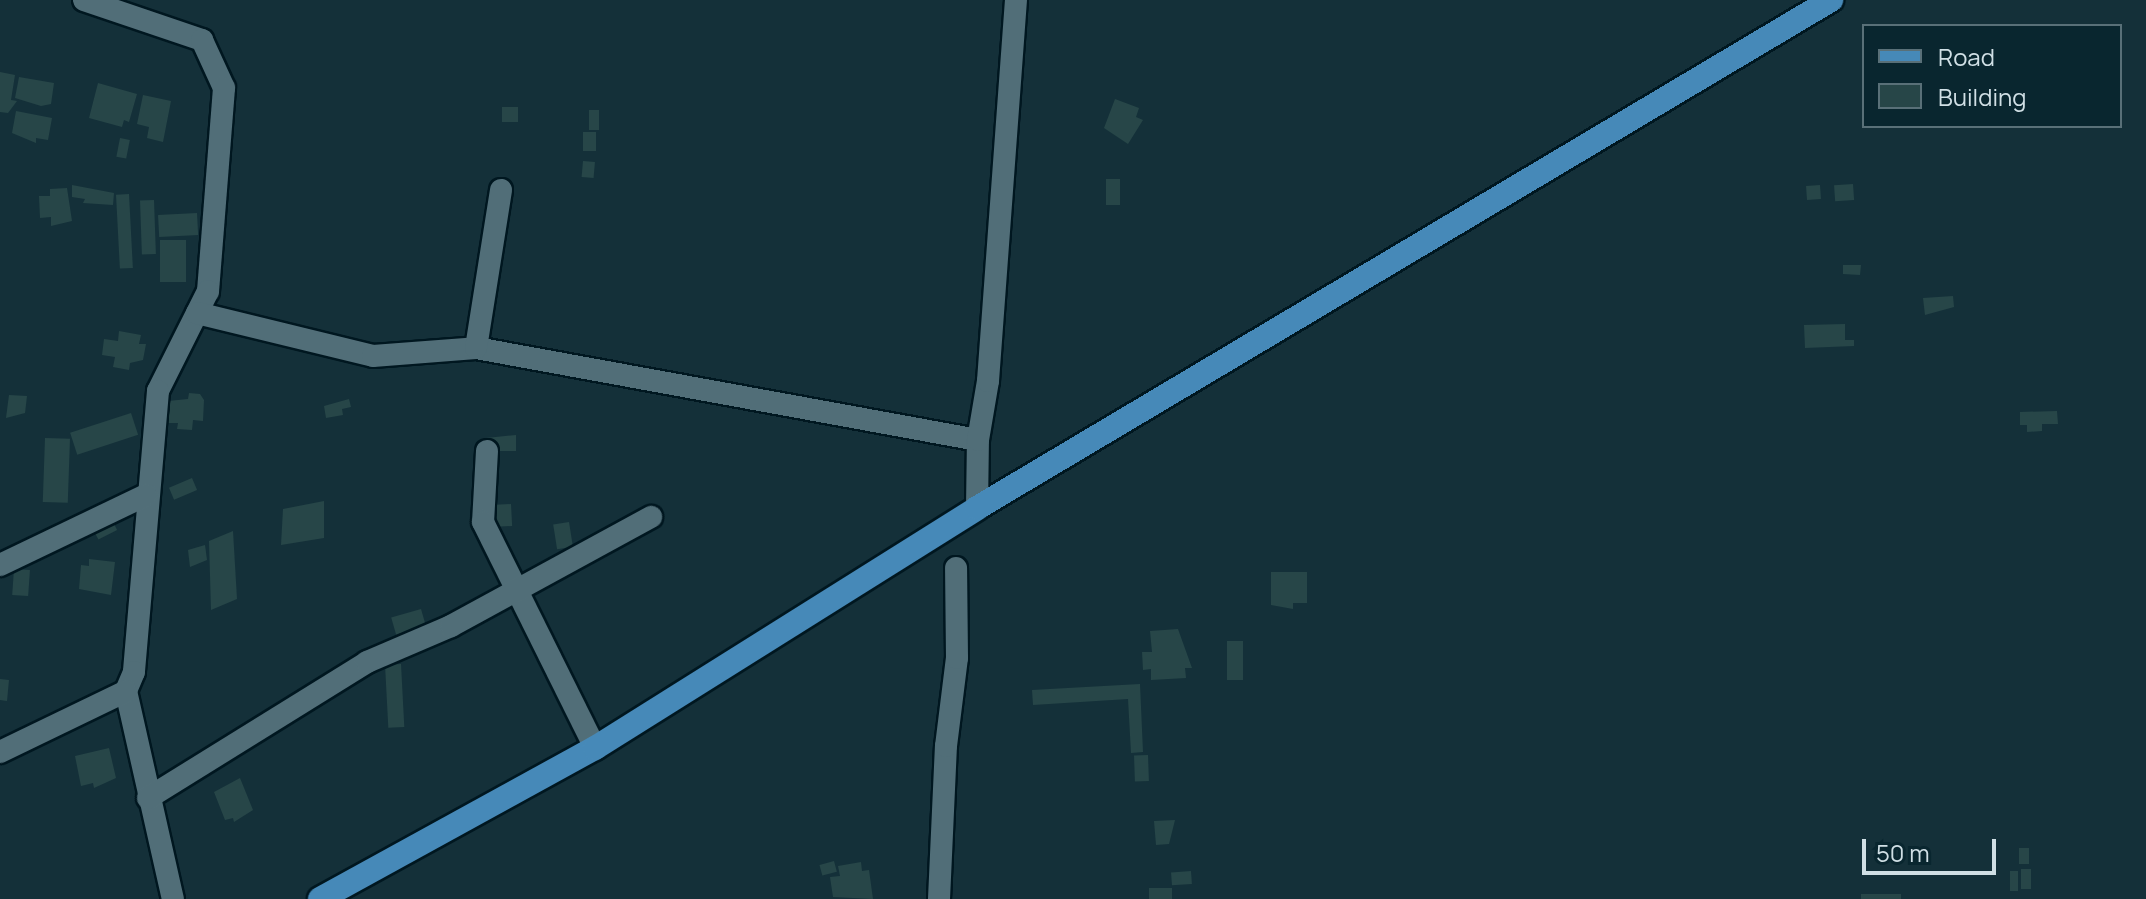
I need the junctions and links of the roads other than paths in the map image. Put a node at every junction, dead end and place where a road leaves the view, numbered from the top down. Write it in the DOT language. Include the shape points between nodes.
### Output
graph roads {
  1 [pos="84,0"];
  2 [pos="1016,0"];
  3 [pos="1831,0"];
  4 [pos="501,190"];
  5 [pos="197,313"];
  6 [pos="476,348"];
  7 [pos="978,440"];
  8 [pos="487,451"];
  9 [pos="146,495"];
  10 [pos="977,508"];
  11 [pos="651,517"];
  12 [pos="0,565"];
  13 [pos="956,568"];
  14 [pos="517,592"];
  15 [pos="126,691"];
  16 [pos="595,748"];
  17 [pos="0,752"];
  18 [pos="148,798"];
  19 [pos="173,899"];
  20 [pos="320,899"];
  21 [pos="939,899"];
  1 -- 5 [label="street" via="202,40 218,66 224,88 219,199 208,291"];
  2 -- 7 [label="street" via="988,381"];
  3 -- 10 [label="main road"];
  4 -- 6 [label="street"];
  5 -- 6 [label="street" via="373,356"];
  5 -- 9 [label="street" via="158,391"];
  6 -- 7 [label="street"];
  7 -- 10 [label="street"];
  8 -- 14 [label="street" via="483,522"];
  9 -- 12 [label="street"];
  9 -- 15 [label="street" via="134,672"];
  10 -- 16 [label="main road"];
  11 -- 14 [label="street"];
  13 -- 21 [label="street" via="957,658 946,746"];
  14 -- 16 [label="street"];
  14 -- 18 [label="street" via="367,662"];
  15 -- 17 [label="street"];
  15 -- 18 [label="street"];
  16 -- 20 [label="main road"];
  18 -- 19 [label="street"];
}
